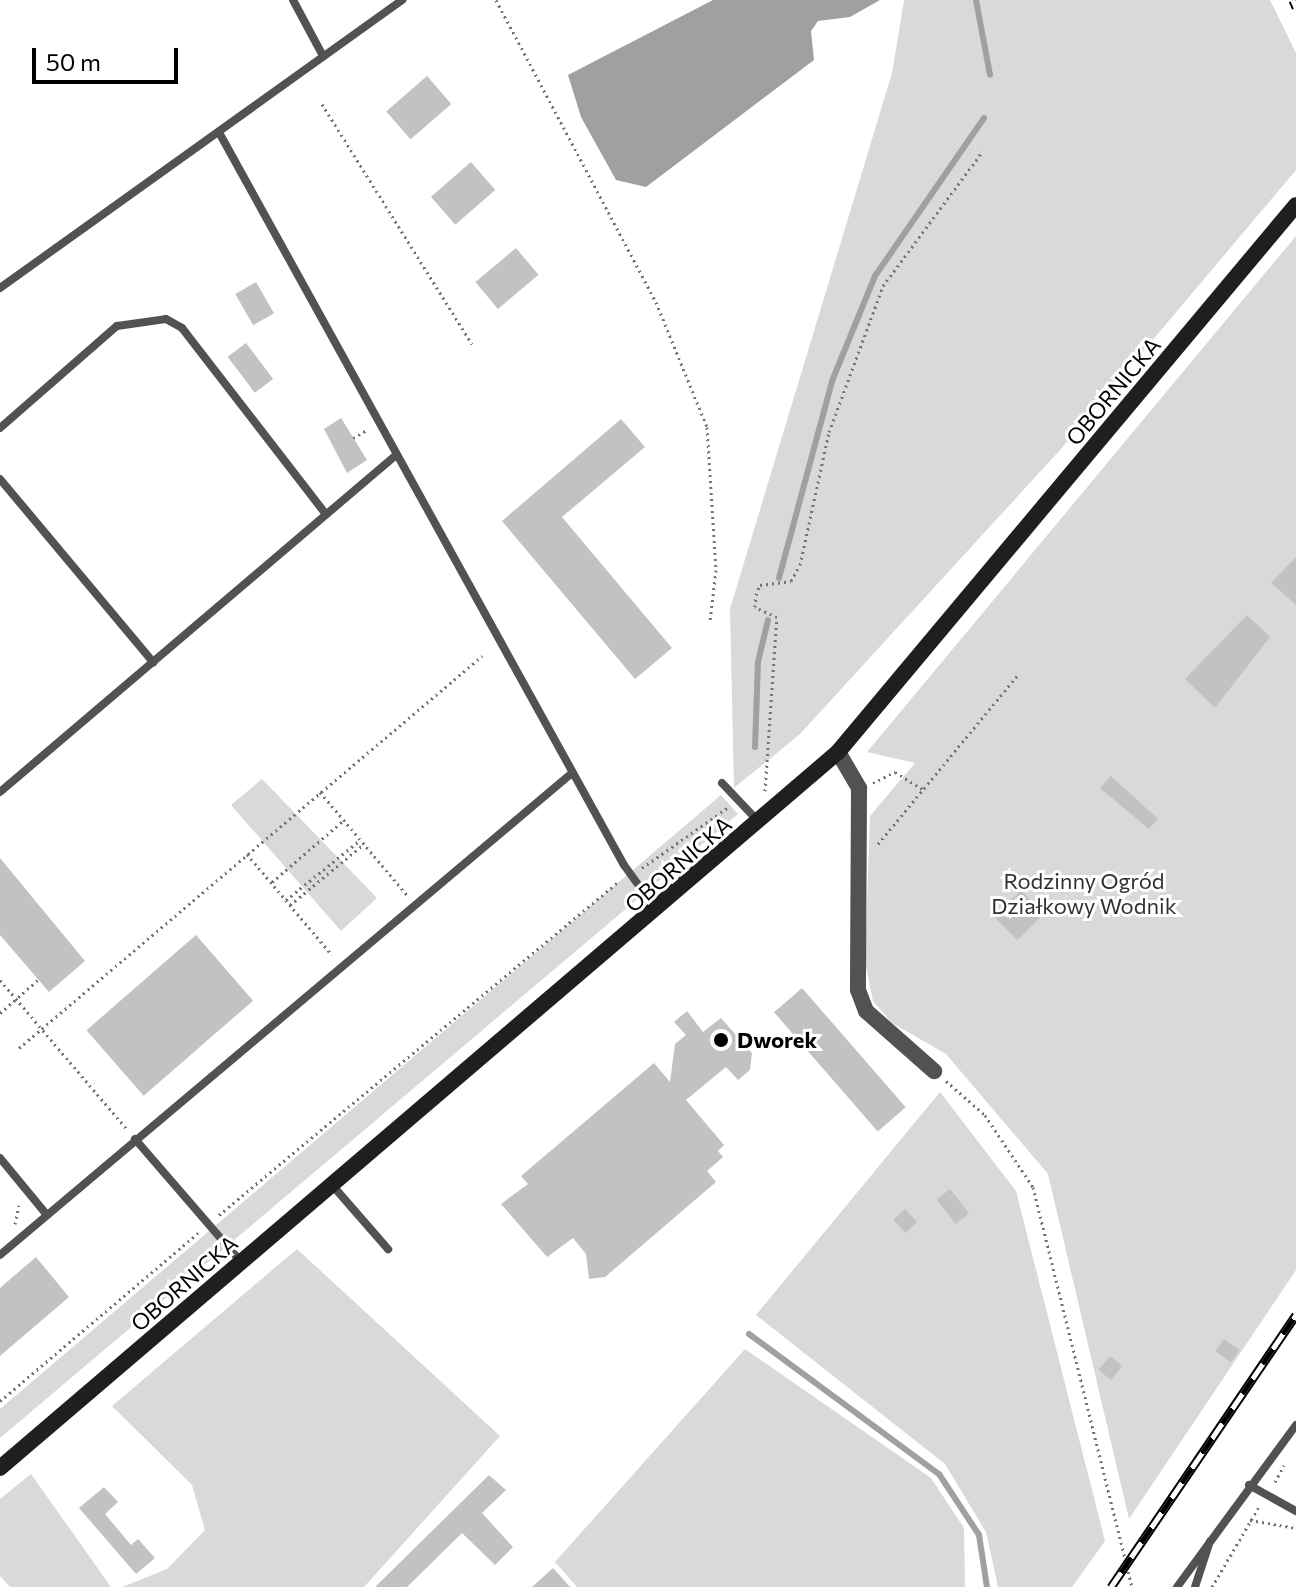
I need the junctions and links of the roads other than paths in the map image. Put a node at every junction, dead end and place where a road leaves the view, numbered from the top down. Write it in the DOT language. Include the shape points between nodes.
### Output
graph roads {
  1 [pos="293,0"];
  2 [pos="402,0"];
  3 [pos="323,56"];
  4 [pos="221,136"];
  5 [pos="1296,205"];
  6 [pos="0,288"];
  7 [pos="0,428"];
  8 [pos="395,456"];
  9 [pos="0,479"];
  10 [pos="326,514"];
  11 [pos="153,662"];
  12 [pos="838,752"];
  13 [pos="572,773"];
  14 [pos="722,783"];
  15 [pos="0,792"];
  16 [pos="760,823"];
  17 [pos="657,911"];
  18 [pos="934,1071"];
  19 [pos="135,1139"];
  20 [pos="0,1158"];
  21 [pos="333,1186"];
  22 [pos="47,1215"];
  23 [pos="388,1249"];
  24 [pos="0,1255"];
  25 [pos="242,1264"];
  26 [pos="1296,1425"];
  27 [pos="0,1468"];
  28 [pos="1249,1485"];
  29 [pos="1296,1511"];
  30 [pos="1211,1536"];
  31 [pos="1177,1587"];
  32 [pos="1195,1587"];
  1 -- 3 [label="lane"];
  2 -- 3 [label="lane"];
  3 -- 4 [label="lane"];
  4 -- 6 [label="lane"];
  4 -- 8 [label="lane"];
  5 -- 12 [label="main road, OBORNICKA"];
  7 -- 10 [label="lane" via="117,326 166,319 182,328"];
  8 -- 10 [label="lane"];
  8 -- 13 [label="lane"];
  9 -- 11 [label="lane"];
  10 -- 11 [label="lane"];
  11 -- 15 [label="lane"];
  12 -- 16 [label="main road, OBORNICKA"];
  12 -- 18 [label="street" via="859,788 858,990 866,1011"];
  13 -- 17 [label="lane" via="630,876"];
  13 -- 19 [label="lane"];
  14 -- 16 [label="lane"];
  16 -- 17 [label="main road, OBORNICKA"];
  17 -- 21 [label="main road, OBORNICKA"];
  19 -- 22 [label="lane"];
  19 -- 25 [label="lane"];
  20 -- 22 [label="lane"];
  21 -- 23 [label="lane"];
  21 -- 25 [label="main road, OBORNICKA"];
  22 -- 24 [label="lane"];
  25 -- 27 [label="main road, OBORNICKA"];
  26 -- 28 [label="lane"];
  28 -- 29 [label="lane"];
  28 -- 30 [label="lane"];
  30 -- 31 [label="lane"];
  30 -- 32 [label="lane"];
}
